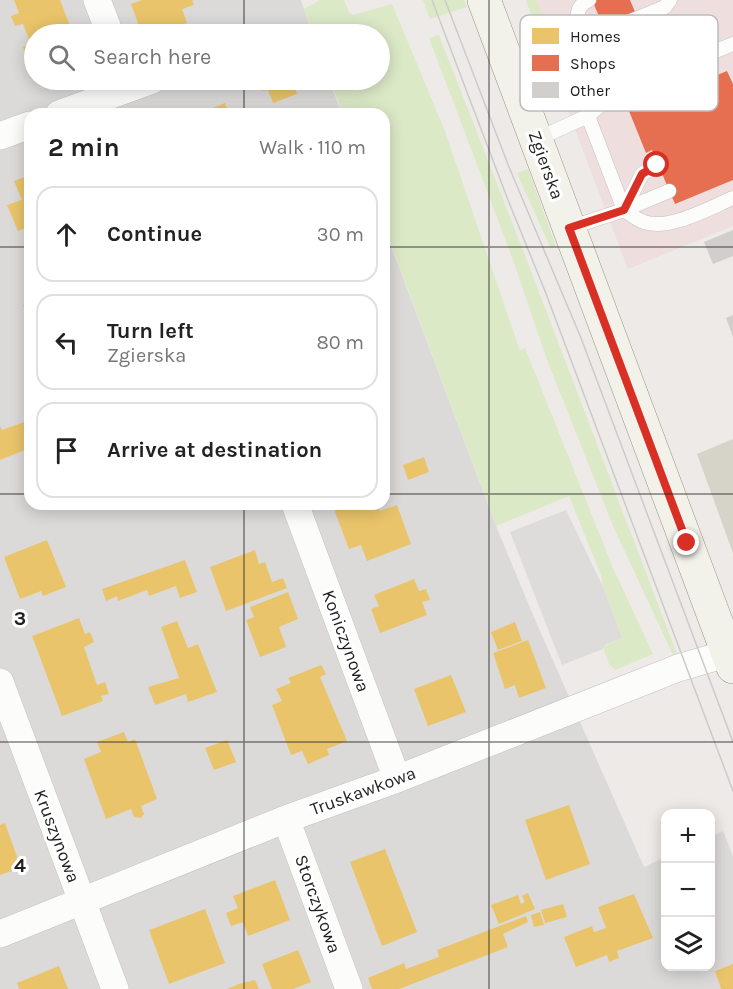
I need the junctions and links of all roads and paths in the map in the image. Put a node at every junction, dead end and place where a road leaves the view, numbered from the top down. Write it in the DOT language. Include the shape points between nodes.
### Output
graph roads {
  1 [pos="97,0"];
  2 [pos="484,0"];
  3 [pos="589,0"];
  4 [pos="670,0"];
  5 [pos="577,15"];
  6 [pos="645,15"];
  7 [pos="106,24"];
  8 [pos="733,44"];
  9 [pos="718,50"];
  10 [pos="118,90"];
  11 [pos="520,94"];
  12 [pos="74,108"];
  13 [pos="526,111"];
  14 [pos="594,111"];
  15 [pos="588,116"];
  16 [pos="24,126"];
  17 [pos="0,136"];
  18 [pos="537,139"];
  19 [pos="657,165"];
  20 [pos="669,191"];
  21 [pos="733,198"];
  22 [pos="624,210"];
  23 [pos="569,228"];
  24 [pos="296,510"];
  25 [pos="731,658"];
  26 [pos="0,682"];
  27 [pos="397,779"];
  28 [pos="286,819"];
  29 [pos="82,901"];
  30 [pos="0,934"];
  31 [pos="115,989"];
  32 [pos="349,989"];
  1 -- 7 [label="street"];
  2 -- 11 [label="main road, Zgierska"];
  3 -- 5 [label="lane" via="579,6"];
  4 -- 6 [label="lane" via="665,7"];
  8 -- 9 [label="lane"];
  10 -- 12 [label="street"];
  13 -- 18 [label="main road, Zgierska"];
  14 -- 15 [label="lane"];
  15 -- 18 [label="lane"];
  15 -- 22 [label="lane"];
  16 -- 17 [label="street"];
  18 -- 23 [label="main road, Zgierska"];
  19 -- 22 [label="lane" via="642,174"];
  20 -- 22 [label="lane"];
  21 -- 22 [label="lane" via="682,220 656,225 642,222"];
  22 -- 23 [label="lane"];
  23 -- 25 [label="main road, Zgierska"];
  24 -- 27 [label="street, Koniczynowa"];
  25 -- 27 [label="street, Truskawkowa" via="678,668"];
  26 -- 29 [label="street, Kruszynowa"];
  27 -- 28 [label="street, Truskawkowa"];
  28 -- 29 [label="street, Truskawkowa"];
  28 -- 32 [label="street, Storczykowa"];
  29 -- 30 [label="street, Truskawkowa"];
  29 -- 31 [label="street, Kruszynowa"];
}
